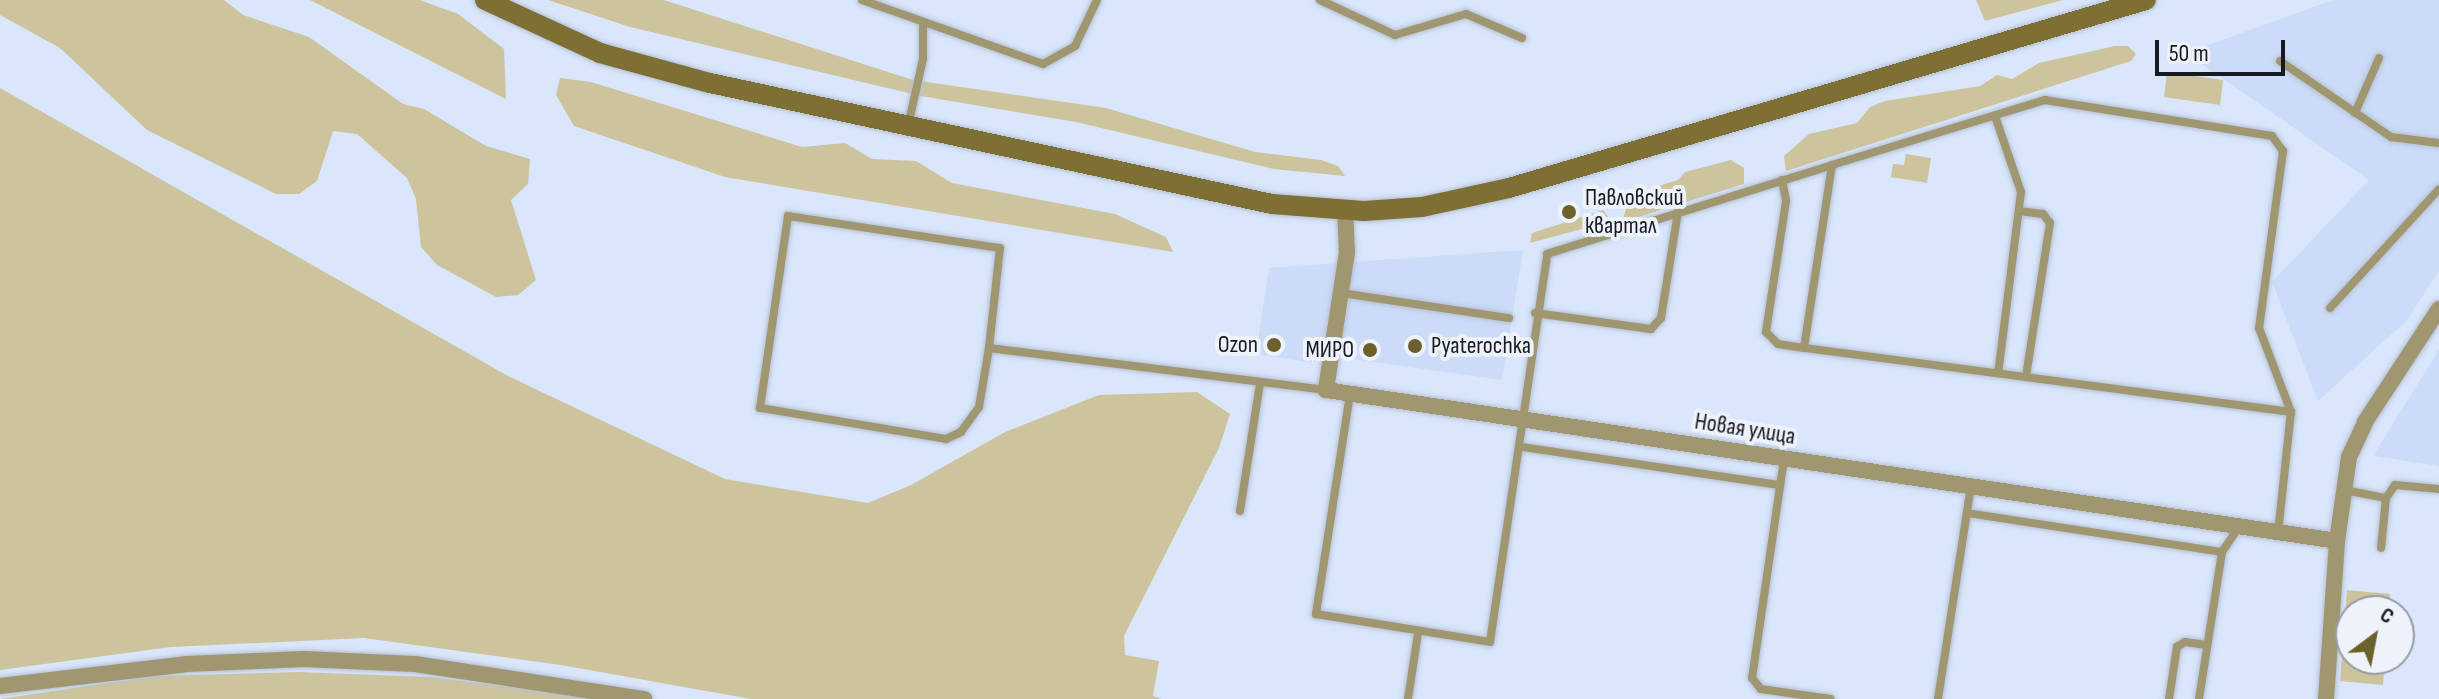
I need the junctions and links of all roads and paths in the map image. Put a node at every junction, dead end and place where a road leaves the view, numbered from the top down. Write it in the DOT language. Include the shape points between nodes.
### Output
graph roads {
  1 [pos="485,0"];
  2 [pos="862,0"];
  3 [pos="1097,0"];
  4 [pos="1320,0"];
  5 [pos="2146,0"];
  6 [pos="923,23"];
  7 [pos="1522,38"];
  8 [pos="2379,58"];
  9 [pos="2280,61"];
  10 [pos="2355,113"];
  11 [pos="1995,116"];
  12 [pos="907,127"];
  13 [pos="2439,143"];
  14 [pos="1832,165"];
  15 [pos="1782,180"];
  16 [pos="2439,189"];
  17 [pos="1345,210"];
  18 [pos="2019,211"];
  19 [pos="1678,212"];
  20 [pos="1340,293"];
  21 [pos="2330,308"];
  22 [pos="2439,309"];
  23 [pos="1535,313"];
  24 [pos="1509,318"];
  25 [pos="989,348"];
  26 [pos="1804,348"];
  27 [pos="1998,373"];
  28 [pos="2026,377"];
  29 [pos="1260,384"];
  30 [pos="1326,390"];
  31 [pos="1350,393"];
  32 [pos="2291,412"];
  33 [pos="1526,420"];
  34 [pos="1522,447"];
  35 [pos="1784,459"];
  36 [pos="1780,485"];
  37 [pos="1971,487"];
  38 [pos="2439,489"];
  39 [pos="2343,490"];
  40 [pos="2386,498"];
  41 [pos="1240,511"];
  42 [pos="1967,513"];
  43 [pos="2239,527"];
  44 [pos="2278,533"];
  45 [pos="2337,541"];
  46 [pos="2381,548"];
  47 [pos="2222,552"];
  48 [pos="1418,633"];
  49 [pos="2207,645"];
  50 [pos="0,686"];
  51 [pos="644,699"];
  52 [pos="1408,699"];
  53 [pos="1830,699"];
  54 [pos="1938,699"];
  55 [pos="2169,699"];
  56 [pos="2199,699"];
  57 [pos="2326,699"];
  1 -- 12 [label="main road" via="615,58"];
  2 -- 6 [label="lane"];
  3 -- 6 [label="lane" via="1075,46 1043,64"];
  4 -- 7 [label="lane" via="1395,35 1466,14"];
  5 -- 17 [label="main road" via="1509,188 1422,207"];
  6 -- 12 [label="lane" via="923,59"];
  8 -- 10 [label="lane"];
  9 -- 10 [label="lane"];
  10 -- 13 [label="lane" via="2391,137"];
  11 -- 14 [label="lane"];
  11 -- 18 [label="lane" via="2021,192"];
  11 -- 32 [label="lane" via="2045,100 2280,142 2259,328"];
  12 -- 17 [label="main road" via="1272,204"];
  14 -- 15 [label="lane"];
  14 -- 26 [label="lane"];
  15 -- 19 [label="lane"];
  15 -- 26 [label="lane" via="1786,201 1766,332 1778,344"];
  16 -- 21 [label="lane"];
  17 -- 20 [label="street"];
  18 -- 27 [label="lane"];
  18 -- 28 [label="lane" via="2043,214 2050,223"];
  19 -- 23 [label="lane" via="1547,254"];
  19 -- 23 [label="lane" via="1661,318 1651,329"];
  20 -- 24 [label="lane"];
  20 -- 30 [label="street"];
  22 -- 39 [label="street" via="2365,422"];
  23 -- 33 [label="lane" via="1521,402"];
  25 -- 25 [label="lane" via="1000,248 788,216 760,408 946,439 961,432 979,407"];
  25 -- 29 [label="lane"];
  26 -- 27 [label="lane"];
  27 -- 28 [label="lane"];
  28 -- 32 [label="lane"];
  29 -- 30 [label="lane"];
  29 -- 41 [label="lane"];
  30 -- 31 [label="street, Новая улица"];
  31 -- 33 [label="street, Новая улица"];
  31 -- 48 [label="lane" via="1313,606 1324,619"];
  32 -- 44 [label="lane"];
  33 -- 34 [label="lane"];
  33 -- 35 [label="street, Новая улица"];
  34 -- 36 [label="lane"];
  34 -- 48 [label="lane" via="1493,636 1484,643"];
  35 -- 36 [label="lane"];
  35 -- 37 [label="street, Новая улица"];
  36 -- 53 [label="lane" via="1753,685"];
  37 -- 42 [label="lane"];
  37 -- 43 [label="street, Новая улица"];
  38 -- 40 [label="lane" via="2395,485"];
  39 -- 40 [label="lane"];
  39 -- 45 [label="street"];
  40 -- 46 [label="lane"];
  42 -- 47 [label="lane"];
  42 -- 54 [label="lane"];
  43 -- 44 [label="street, Новая улица"];
  43 -- 47 [label="lane"];
  44 -- 45 [label="street, Новая улица"];
  45 -- 57 [label="street"];
  47 -- 49 [label="lane"];
  48 -- 52 [label="lane"];
  49 -- 55 [label="lane" via="2185,642 2177,647"];
  49 -- 56 [label="lane"];
  50 -- 51 [label="street" via="186,664 304,659 415,664"];
}
